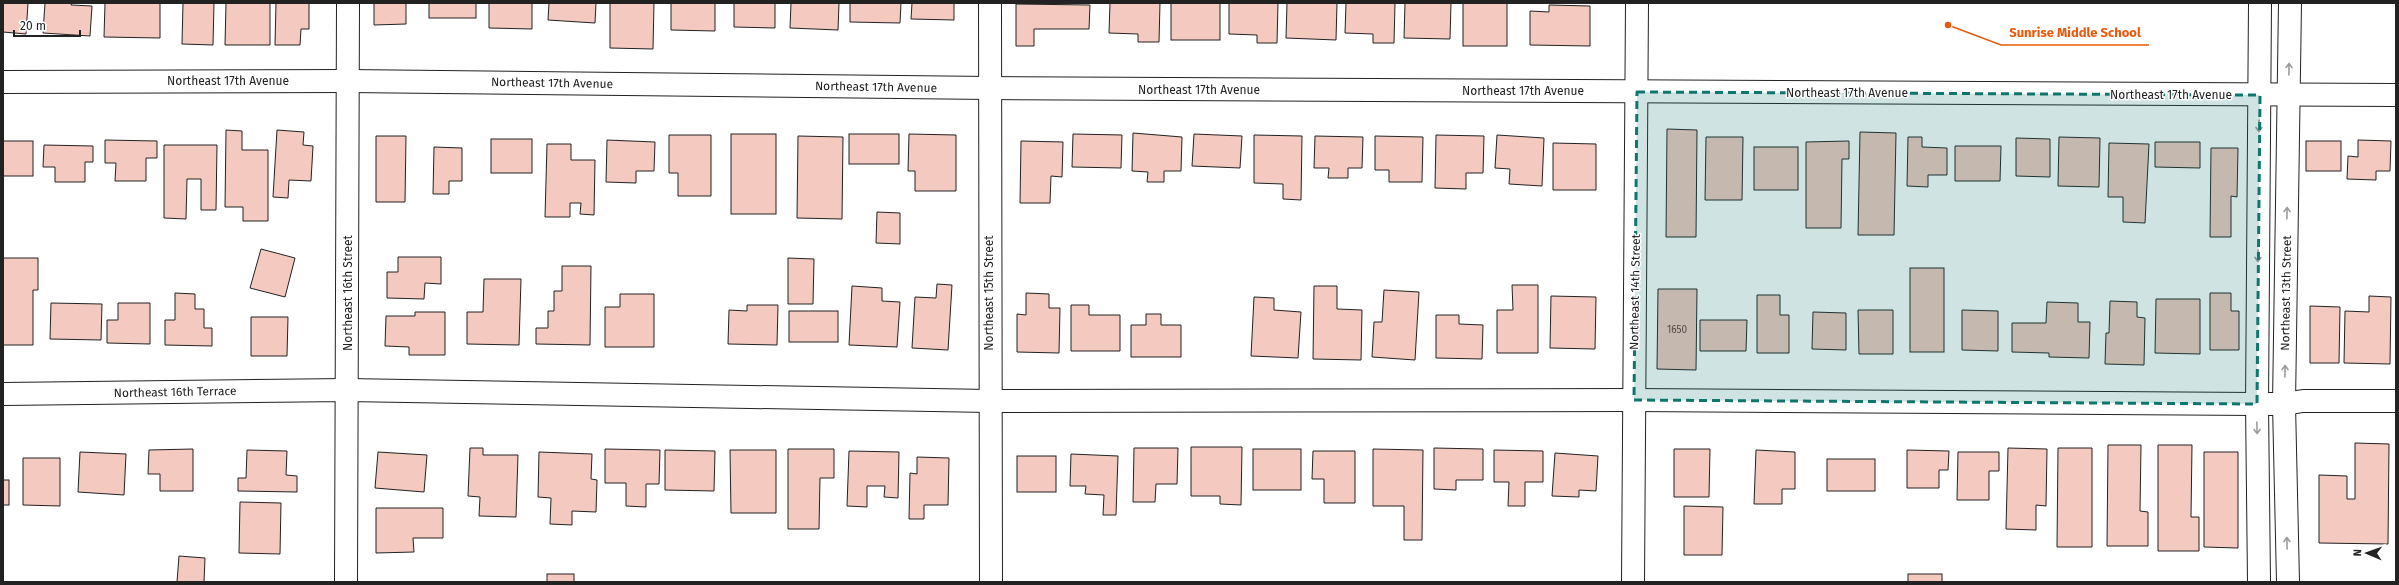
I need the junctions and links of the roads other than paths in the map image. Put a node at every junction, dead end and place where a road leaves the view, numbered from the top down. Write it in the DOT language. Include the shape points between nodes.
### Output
graph roads {
  1 [pos="348,3"];
  2 [pos="990,3"];
  3 [pos="1637,3"];
  4 [pos="2260,3"];
  5 [pos="2290,3"];
  6 [pos="348,81"];
  7 [pos="3,82"];
  8 [pos="990,88"];
  9 [pos="1637,92"];
  10 [pos="2260,95"];
  11 [pos="2288,95"];
  12 [pos="2396,95"];
  13 [pos="347,390"];
  14 [pos="3,394"];
  15 [pos="1634,400"];
  16 [pos="989,401"];
  17 [pos="2396,401"];
  18 [pos="2257,404"];
  19 [pos="2284,404"];
  20 [pos="346,582"];
  21 [pos="991,582"];
  22 [pos="1633,582"];
  23 [pos="2259,582"];
  24 [pos="2288,582"];
  1 -- 6 [label="street, Northeast 16th Street"];
  2 -- 8 [label="street, Northeast 15th Street"];
  3 -- 9 [label="street, Northeast 14th Street"];
  4 -- 10 [label="street"];
  11 -- 5 [label="street, Northeast 13th Street, one-way"];
  6 -- 7 [label="street, Northeast 17th Avenue"];
  6 -- 8 [label="street, Northeast 17th Avenue"];
  6 -- 13 [label="street, Northeast 16th Street"];
  8 -- 9 [label="street, Northeast 17th Avenue"];
  8 -- 16 [label="street, Northeast 15th Street"];
  9 -- 10 [label="street, Northeast 17th Avenue"];
  9 -- 15 [label="street, Northeast 14th Street"];
  10 -- 11 [label="street, Northeast 17th Avenue"];
  10 -- 18 [label="street, one-way"];
  11 -- 12 [label="street, Northeast 17th Avenue"];
  19 -- 11 [label="street, Northeast 13th Street, one-way"];
  13 -- 14 [label="street, Northeast 16th Terrace"];
  13 -- 16 [label="street, Northeast 16th Terrace"];
  13 -- 20 [label="street, Northeast 16th Street"];
  15 -- 16 [label="street, Northeast 16th Terrace"];
  15 -- 18 [label="street, Northeast 16th Terrace"];
  15 -- 22 [label="street, Northeast 14th Street"];
  16 -- 21 [label="street, Northeast 15th Street"];
  17 -- 19 [label="street, Northeast 16th Terrace" via="2303,400"];
  18 -- 19 [label="street, Northeast 16th Terrace"];
  18 -- 23 [label="street, one-way"];
  24 -- 19 [label="street, Northeast 13th Street, one-way"];
}
